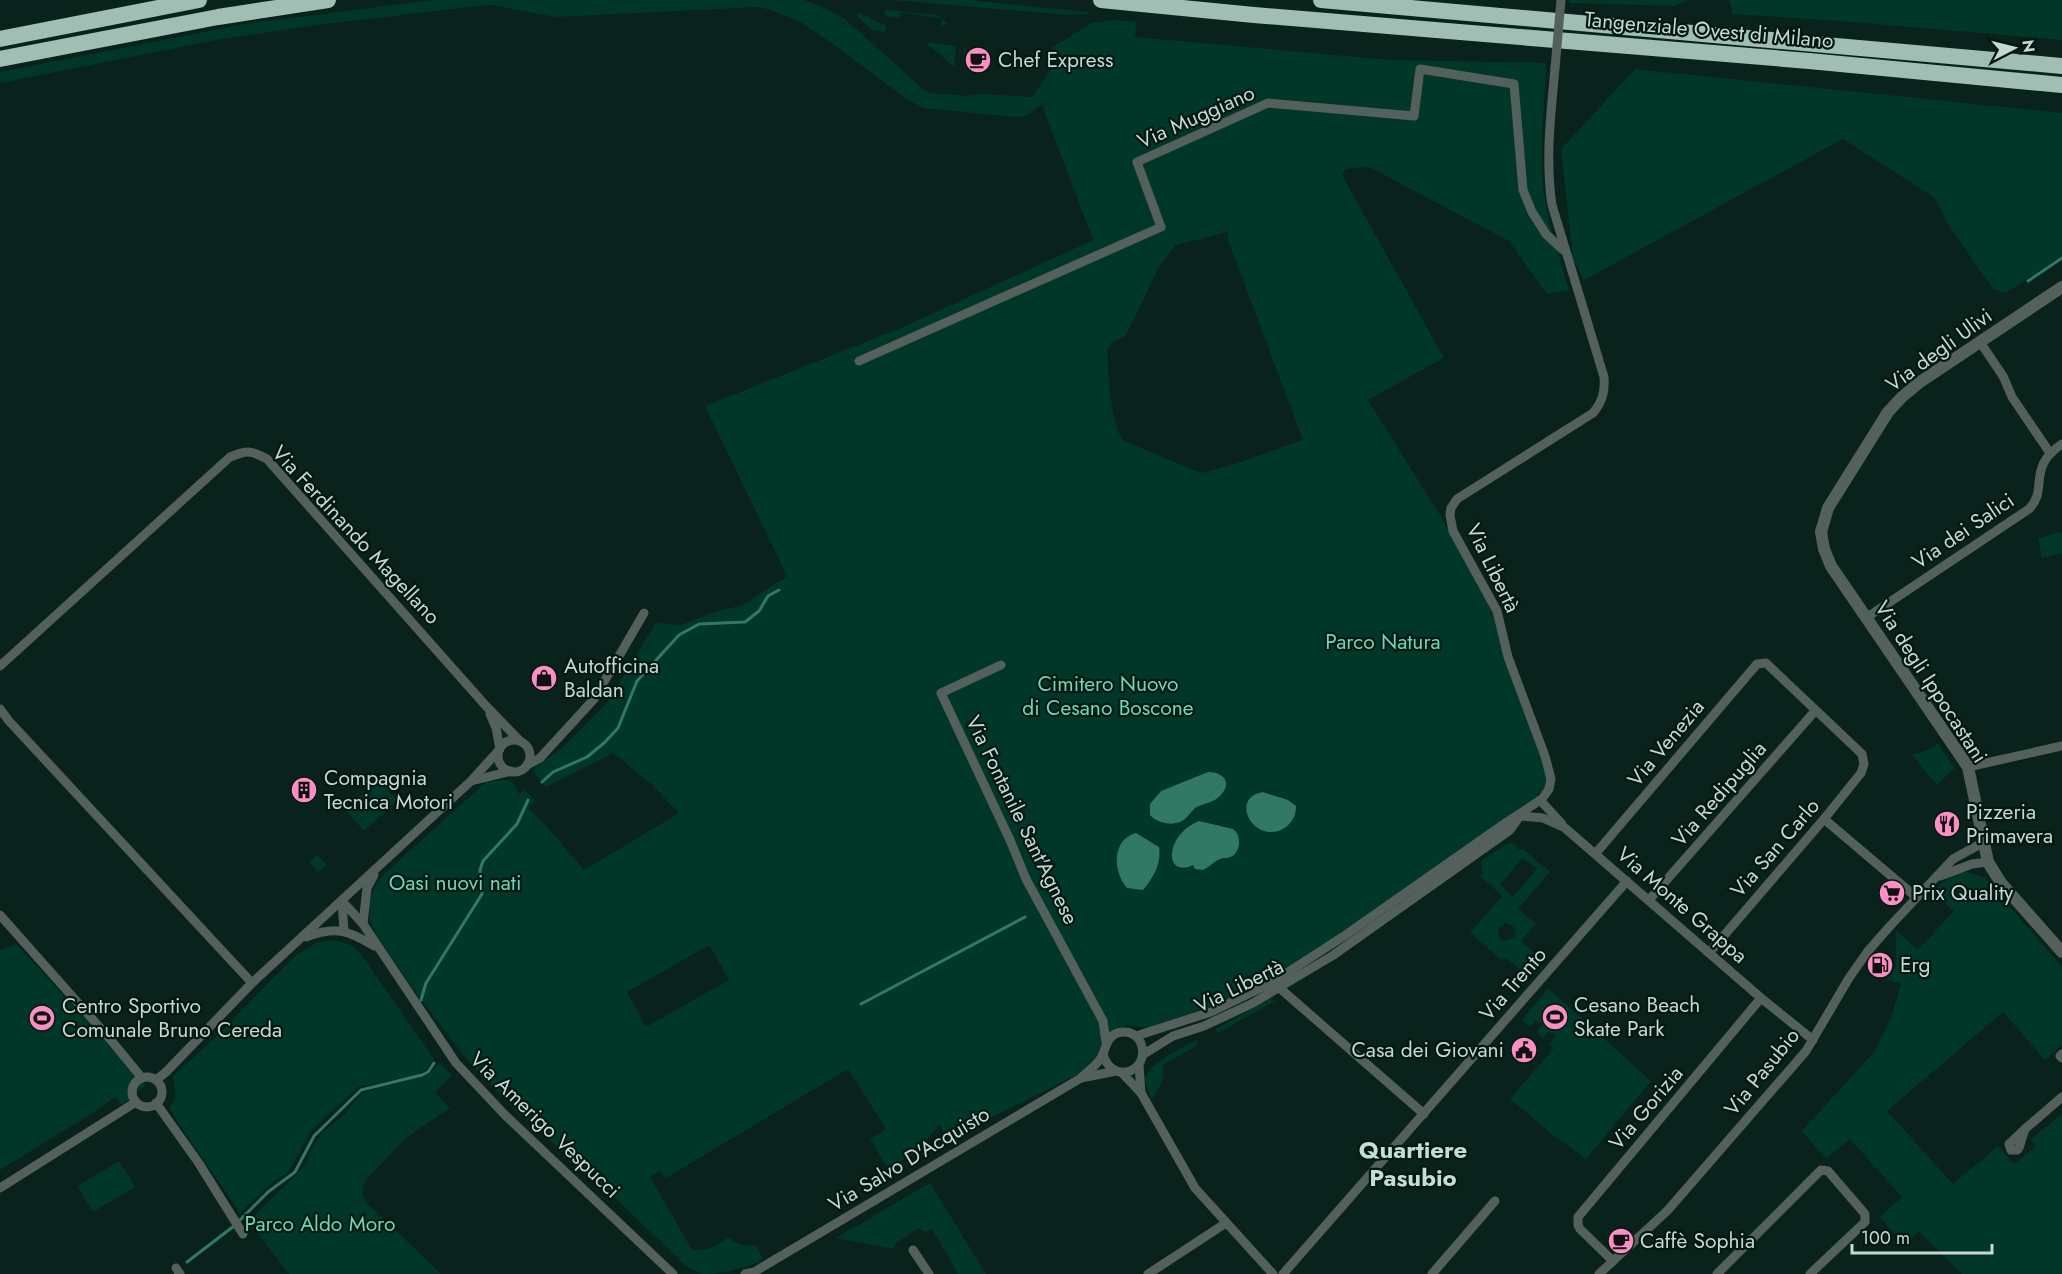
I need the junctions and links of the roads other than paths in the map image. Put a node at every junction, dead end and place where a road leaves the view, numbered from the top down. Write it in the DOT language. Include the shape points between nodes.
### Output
graph roads {
  1 [pos="199,0"];
  2 [pos="328,0"];
  3 [pos="1101,0"];
  4 [pos="1321,0"];
  5 [pos="1561,0"];
  6 [pos="0,39"];
  7 [pos="0,59"];
  8 [pos="2062,66"];
  9 [pos="2062,86"];
  10 [pos="1565,252"];
  11 [pos="2062,287"];
  12 [pos="1576,290"];
  13 [pos="1980,342"];
  14 [pos="859,361"];
  15 [pos="2062,444"];
  16 [pos="2050,453"];
  17 [pos="1822,524"];
  18 [pos="645,614"];
  19 [pos="1866,618"];
  20 [pos="1001,665"];
  21 [pos="0,666"];
  22 [pos="486,706"];
  23 [pos="0,709"];
  24 [pos="1815,711"];
  25 [pos="524,744"];
  26 [pos="551,744"];
  27 [pos="2062,746"];
  28 [pos="500,749"];
  29 [pos="527,765"];
  30 [pos="1968,767"];
  31 [pos="511,771"];
  32 [pos="471,782"];
  33 [pos="1540,800"];
  34 [pos="1520,816"];
  35 [pos="1824,819"];
  36 [pos="1565,828"];
  37 [pos="1984,842"];
  38 [pos="1596,853"];
  39 [pos="1988,862"];
  40 [pos="378,868"];
  41 [pos="1935,879"];
  42 [pos="1627,881"];
  43 [pos="1916,897"];
  44 [pos="1649,900"];
  45 [pos="342,901"];
  46 [pos="0,915"];
  47 [pos="363,924"];
  48 [pos="344,931"];
  49 [pos="301,939"];
  50 [pos="378,948"];
  51 [pos="2062,952"];
  52 [pos="1709,953"];
  53 [pos="252,983"];
  54 [pos="1276,985"];
  55 [pos="1761,998"];
  56 [pos="1103,1021"];
  57 [pos="1122,1032"];
  58 [pos="1136,1036"];
  59 [pos="1813,1040"];
  60 [pos="1106,1042"];
  61 [pos="1103,1054"];
  62 [pos="1143,1054"];
  63 [pos="1139,1065"];
  64 [pos="1119,1072"];
  65 [pos="142,1078"];
  66 [pos="1082,1078"];
  67 [pos="156,1080"];
  68 [pos="1141,1093"];
  69 [pos="2062,1097"];
  70 [pos="136,1102"];
  71 [pos="156,1103"];
  72 [pos="1424,1114"];
  73 [pos="2025,1129"];
  74 [pos="0,1188"];
  75 [pos="1495,1201"];
  76 [pos="1226,1222"];
  77 [pos="243,1234"];
  78 [pos="913,1251"];
  79 [pos="658,1260"];
  80 [pos="1613,1261"];
  81 [pos="751,1273"];
  82 [pos="673,1274"];
  83 [pos="680,1274"];
  84 [pos="929,1274"];
  85 [pos="1148,1274"];
  86 [pos="1273,1274"];
  87 [pos="1283,1274"];
  88 [pos="1432,1274"];
  89 [pos="1599,1274"];
  90 [pos="1717,1274"];
  91 [pos="1810,1274"];
  1 -- 6 [label="highway"];
  2 -- 7 [label="highway"];
  3 -- 9 [label="highway, Tangenziale Ovest di Milano"];
  4 -- 8 [label="highway, Tangenziale Ovest di Milano"];
  5 -- 10 [label="street, Via Muggiano, bridge" via="1548,179"];
  10 -- 12 [label="street, Via Muggiano"];
  10 -- 14 [label="street, Via Muggiano" via="1546,234 1523,190 1514,84 1420,69 1414,116 1268,103 1137,162 1161,227"];
  11 -- 13 [label="street, Via degli Ulivi"];
  12 -- 33 [label="street, Via Libertà" via="1604,377 1605,391 1599,406 1585,419 1457,499 1450,515 1453,531 1497,611 1508,657 1545,756 1551,779"];
  13 -- 16 [label="street"];
  13 -- 17 [label="street, Via degli Ulivi" via="1920,382 1894,406 1834,496"];
  15 -- 16 [label="street"];
  16 -- 19 [label="street, Via dei Salici" via="2041,467 2036,500 2029,509"];
  17 -- 19 [label="street, Via degli Ippocastani" via="1827,558"];
  18 -- 26 [label="street" via="602,688"];
  19 -- 30 [label="street, Via degli Ippocastani"];
  20 -- 56 [label="street, Via Fontanile Sant'Agnese" via="941,693 1016,857"];
  21 -- 22 [label="street, Via Ferdinando Magellano" via="230,457 245,450 267,459"];
  22 -- 25 [label="street, Via Ferdinando Magellano"];
  22 -- 28 [label="street, Via Ferdinando Magellano"];
  23 -- 53 [label="street"];
  24 -- 35 [label="street, Via San Carlo" via="1862,754 1864,764"];
  24 -- 38 [label="street, Via Venezia" via="1766,663 1757,664"];
  24 -- 44 [label="street, Via Redipuglia"];
  25 -- 26 [label="street" via="538,748"];
  25 -- 28 [label="street" via="506,742"];
  25 -- 29 [label="street" via="530,756"];
  26 -- 29 [label="street" via="540,758"];
  27 -- 30 [label="street"];
  28 -- 31 [label="street" via="500,763"];
  28 -- 32 [label="street"];
  29 -- 31 [label="street" via="520,771"];
  30 -- 37 [label="street, Via degli Ippocastani"];
  31 -- 32 [label="street"];
  32 -- 40 [label="street"];
  33 -- 34 [label="street, Via Libertà"];
  33 -- 36 [label="street"];
  34 -- 36 [label="street, Via Monte Grappa" via="1543,818"];
  34 -- 54 [label="street, Via Libertà" via="1510,830 1485,849 1332,956"];
  35 -- 43 [label="street"];
  35 -- 52 [label="street, Via San Carlo"];
  36 -- 38 [label="street, Via Monte Grappa"];
  37 -- 39 [label="street, Via degli Ippocastani"];
  37 -- 41 [label="street, Via Pasubio" via="1953,859"];
  38 -- 42 [label="street, Via Monte Grappa"];
  39 -- 41 [label="street" via="1971,864"];
  39 -- 51 [label="street, Via degli Ippocastani" via="2001,883"];
  40 -- 45 [label="street"];
  40 -- 47 [label="street" via="366,888"];
  41 -- 43 [label="street, Via Pasubio"];
  42 -- 44 [label="street, Via Monte Grappa"];
  42 -- 72 [label="street, Via Trento"];
  43 -- 59 [label="street, Via Pasubio" via="1868,951"];
  44 -- 52 [label="street, Via Monte Grappa"];
  45 -- 47 [label="street, Via Amerigo Vespucci"];
  45 -- 48 [label="street"];
  45 -- 49 [label="street"];
  46 -- 65 [label="street"];
  47 -- 50 [label="street, Via Amerigo Vespucci"];
  48 -- 49 [label="street" via="321,932"];
  48 -- 50 [label="street"];
  49 -- 53 [label="street"];
  50 -- 79 [label="street, Via Amerigo Vespucci" via="456,1063"];
  52 -- 55 [label="street, Via Monte Grappa"];
  53 -- 67 [label="street"];
  54 -- 58 [label="street, Via Libertà" via="1211,1012"];
  54 -- 62 [label="street, Via Libertà" via="1253,1003 1173,1036"];
  54 -- 72 [label="street"];
  55 -- 59 [label="street, Via Monte Grappa"];
  55 -- 80 [label="street, Via Gorizia" via="1581,1212 1577,1220 1580,1228"];
  56 -- 57 [label="street"];
  56 -- 60 [label="street"];
  57 -- 58 [label="street"];
  57 -- 60 [label="street"];
  58 -- 62 [label="street"];
  59 -- 80 [label="street, Via Pasubio" via="1668,1210"];
  60 -- 61 [label="street"];
  61 -- 64 [label="street" via="1107,1065"];
  61 -- 66 [label="street"];
  62 -- 63 [label="street"];
  63 -- 64 [label="street" via="1131,1071"];
  63 -- 68 [label="street"];
  64 -- 66 [label="street"];
  64 -- 68 [label="street"];
  65 -- 67 [label="street"];
  65 -- 70 [label="street" via="132,1088"];
  66 -- 81 [label="street, Via Salvo D'Acquisto"];
  67 -- 71 [label="street" via="162,1091"];
  68 -- 76 [label="street" via="1195,1188"];
  69 -- 73 [label="street"];
  70 -- 71 [label="street" via="144,1106"];
  70 -- 74 [label="street"];
  71 -- 77 [label="street"];
  72 -- 87 [label="street, Via Trento"];
  75 -- 88 [label="street"];
  76 -- 85 [label="street"];
  76 -- 86 [label="street"];
  78 -- 84 [label="street"];
  79 -- 82 [label="street, Via Amerigo Vespucci"];
  79 -- 83 [label="street, Via Amerigo Vespucci"];
  80 -- 89 [label="street, Via Pasubio"];
  90 -- 91 [label="street" via="1821,1170 1828,1171 1865,1215 1865,1222"];
}
